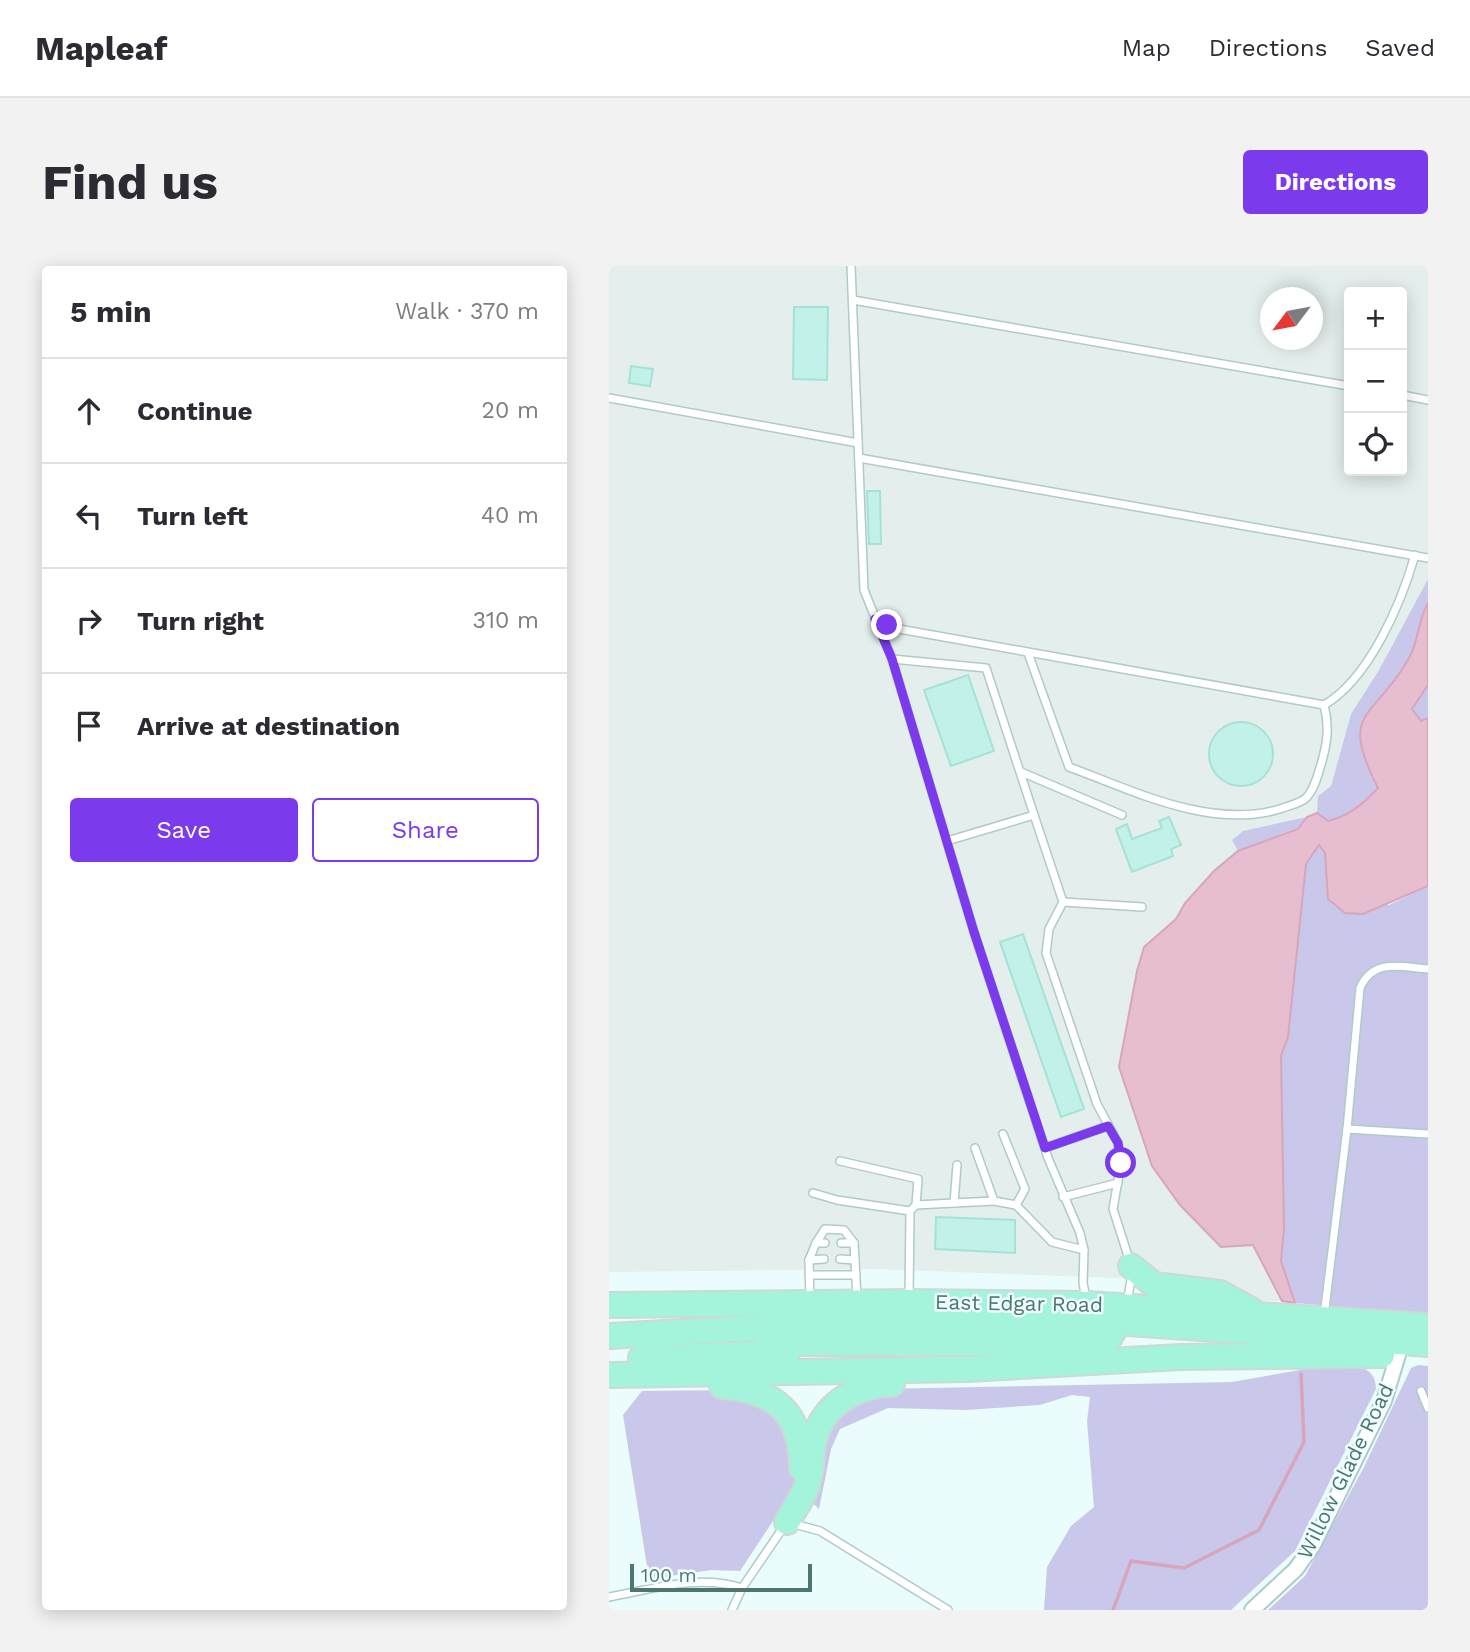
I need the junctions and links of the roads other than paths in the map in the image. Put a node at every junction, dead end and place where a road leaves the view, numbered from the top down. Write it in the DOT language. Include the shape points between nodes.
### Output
graph roads {
  1 [pos="851,266"];
  2 [pos="853,300"];
  3 [pos="1344,385"];
  4 [pos="1407,397"];
  5 [pos="609,398"];
  6 [pos="1428,400"];
  7 [pos="858,443"];
  8 [pos="859,458"];
  9 [pos="1415,555"];
  10 [pos="1428,558"];
  11 [pos="875,619"];
  12 [pos="1028,653"];
  13 [pos="892,659"];
  14 [pos="1324,705"];
  15 [pos="1021,772"];
  16 [pos="1034,815"];
  17 [pos="1122,815"];
  18 [pos="947,841"];
  19 [pos="1063,902"];
  20 [pos="1142,907"];
  21 [pos="1428,969"];
  22 [pos="1108,1126"];
  23 [pos="1347,1129"];
  24 [pos="1003,1133"];
  25 [pos="1428,1134"];
  26 [pos="975,1148"];
  27 [pos="1045,1148"];
  28 [pos="840,1161"];
  29 [pos="957,1165"];
  30 [pos="1118,1183"];
  31 [pos="813,1193"];
  32 [pos="1063,1197"];
  33 [pos="994,1201"];
  34 [pos="954,1202"];
  35 [pos="916,1205"];
  36 [pos="1016,1205"];
  37 [pos="910,1211"];
  38 [pos="841,1243"];
  39 [pos="854,1243"];
  40 [pos="1084,1250"];
  41 [pos="824,1259"];
  42 [pos="840,1259"];
  43 [pos="855,1259"];
  44 [pos="810,1260"];
  45 [pos="1131,1266"];
  46 [pos="809,1275"];
  47 [pos="856,1275"];
  48 [pos="909,1302"];
  49 [pos="810,1303"];
  50 [pos="857,1303"];
  51 [pos="609,1306"];
  52 [pos="1107,1314"];
  53 [pos="1258,1314"];
  54 [pos="1324,1317"];
  55 [pos="1428,1326"];
  56 [pos="609,1337"];
  57 [pos="1428,1344"];
  58 [pos="1398,1355"];
  59 [pos="1009,1356"];
  60 [pos="1428,1356"];
  61 [pos="609,1360"];
  62 [pos="637,1374"];
  63 [pos="609,1375"];
  64 [pos="1421,1391"];
  65 [pos="1428,1408"];
  66 [pos="787,1522"];
  67 [pos="742,1588"];
  68 [pos="609,1597"];
  69 [pos="732,1610"];
  70 [pos="948,1610"];
  71 [pos="1252,1610"];
  1 -- 2 [label="lane"];
  2 -- 3 [label="lane"];
  2 -- 7 [label="lane"];
  4 -- 6 [label="lane"];
  5 -- 7 [label="lane"];
  7 -- 8 [label="lane"];
  8 -- 9 [label="lane"];
  8 -- 11 [label="lane" via="864,590"];
  9 -- 10 [label="lane"];
  9 -- 14 [label="lane" via="1405,592 1364,667"];
  11 -- 12 [label="lane" via="899,629"];
  11 -- 13 [label="lane"];
  12 -- 14 [label="lane"];
  12 -- 14 [label="lane" via="1069,766 1158,800 1196,808 1239,815 1305,800 1325,752 1329,727"];
  13 -- 15 [label="lane" via="986,668"];
  13 -- 18 [label="lane"];
  15 -- 16 [label="lane"];
  15 -- 17 [label="lane"];
  16 -- 18 [label="lane"];
  16 -- 19 [label="lane"];
  18 -- 27 [label="lane"];
  19 -- 20 [label="lane"];
  19 -- 22 [label="lane" via="1049,929 1046,953"];
  21 -- 23 [label="lane" via="1383,966 1365,978 1360,988"];
  22 -- 27 [label="lane"];
  22 -- 30 [label="lane" via="1118,1143"];
  23 -- 25 [label="lane"];
  23 -- 54 [label="lane"];
  24 -- 36 [label="lane" via="1025,1189"];
  26 -- 33 [label="lane"];
  27 -- 32 [label="lane"];
  28 -- 35 [label="lane" via="918,1180"];
  29 -- 34 [label="lane"];
  30 -- 32 [label="lane"];
  30 -- 45 [label="lane" via="1113,1209"];
  31 -- 37 [label="lane"];
  32 -- 40 [label="lane"];
  33 -- 34 [label="lane"];
  33 -- 36 [label="lane"];
  34 -- 35 [label="lane"];
  35 -- 37 [label="lane"];
  36 -- 40 [label="lane" via="1052,1242"];
  37 -- 48 [label="lane"];
  38 -- 39 [label="lane"];
  39 -- 43 [label="lane"];
  39 -- 44 [label="lane" via="844,1230 825,1230"];
  40 -- 52 [label="lane" via="1083,1289"];
  41 -- 44 [label="lane"];
  42 -- 43 [label="lane"];
  43 -- 47 [label="lane"];
  44 -- 46 [label="lane"];
  45 -- 52 [label="lane" via="1132,1282"];
  45 -- 53 [label="highway" via="1154,1285 1220,1293"];
  46 -- 47 [label="lane"];
  46 -- 49 [label="lane"];
  47 -- 50 [label="lane"];
  48 -- 50 [label="highway, East Edgar Road"];
  48 -- 52 [label="highway, East Edgar Road"];
  49 -- 50 [label="highway, East Edgar Road"];
  49 -- 51 [label="highway, East Edgar Road"];
  52 -- 53 [label="highway, East Edgar Road"];
  52 -- 56 [label="highway"];
  52 -- 57 [label="highway"];
  52 -- 59 [label="highway" via="1110,1337"];
  53 -- 54 [label="highway, East Edgar Road"];
  54 -- 55 [label="highway, East Edgar Road"];
  56 -- 59 [label="highway" via="654,1344 877,1341"];
  58 -- 59 [label="highway"];
  58 -- 60 [label="highway"];
  58 -- 71 [label="street, Willow Glade Road" via="1384,1401 1313,1545 1296,1569"];
  59 -- 61 [label="highway" via="927,1352"];
  59 -- 62 [label="highway"];
  59 -- 66 [label="highway" via="943,1382 869,1386 848,1395 820,1426 809,1479"];
  62 -- 63 [label="highway"];
  62 -- 66 [label="highway" via="752,1388 779,1404 796,1432 802,1463 803,1480"];
  64 -- 65 [label="lane"];
  66 -- 67 [label="lane"];
  66 -- 70 [label="lane" via="820,1531"];
  67 -- 68 [label="lane" via="700,1580"];
  67 -- 69 [label="lane"];
}
